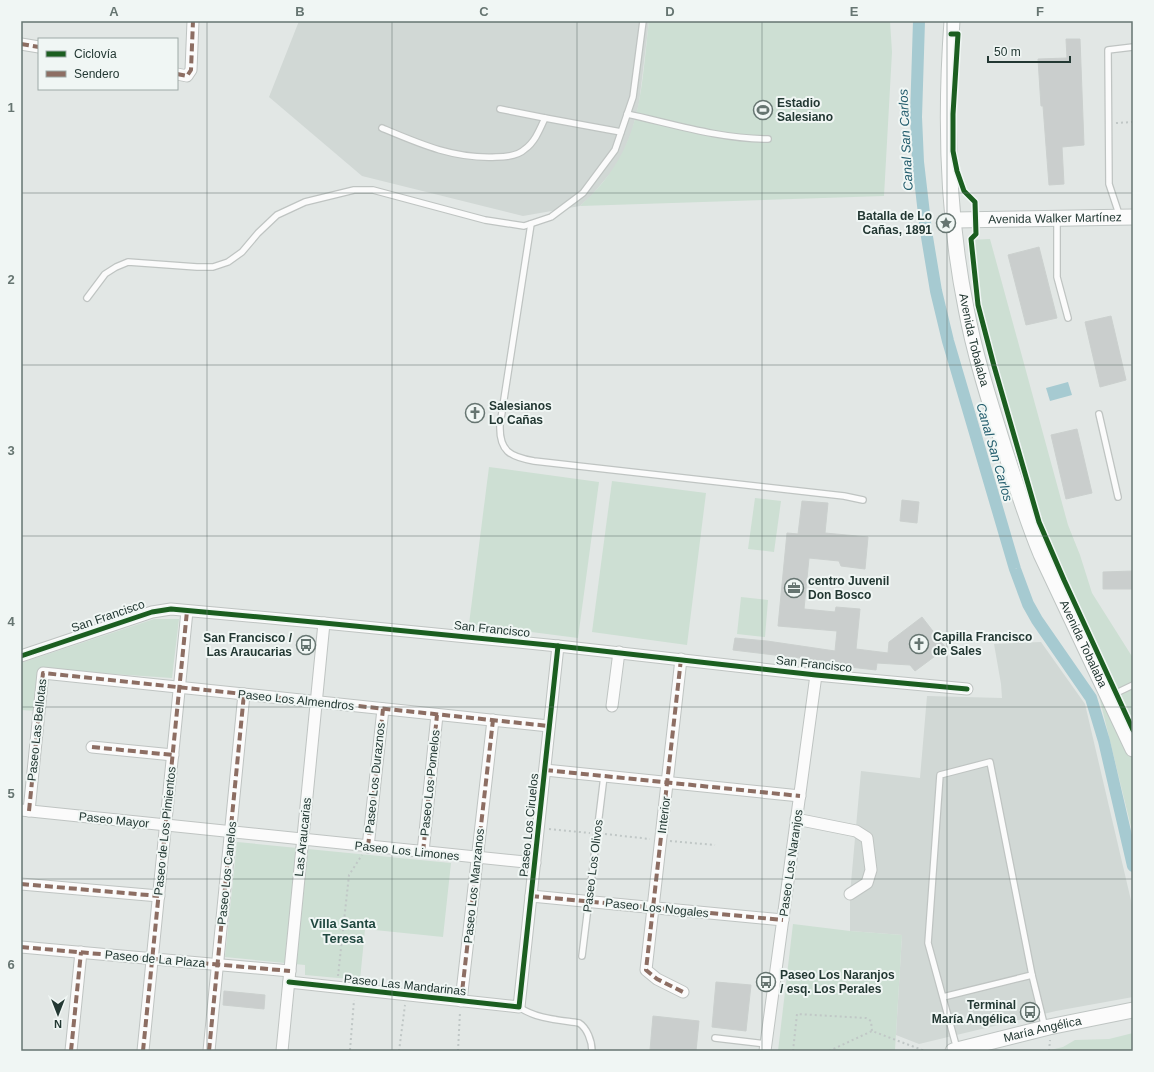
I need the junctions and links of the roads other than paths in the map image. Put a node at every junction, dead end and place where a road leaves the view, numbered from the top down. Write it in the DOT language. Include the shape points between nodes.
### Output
graph roads {
  1 [pos="193,21"];
  2 [pos="643,21"];
  3 [pos="952,21"];
  4 [pos="21,44"];
  5 [pos="1133,47"];
  6 [pos="38,48"];
  7 [pos="178,74"];
  8 [pos="500,109"];
  9 [pos="627,114"];
  10 [pos="544,118"];
  11 [pos="382,128"];
  12 [pos="621,132"];
  13 [pos="768,139"];
  14 [pos="1126,217"];
  15 [pos="1057,218"];
  16 [pos="954,220"];
  17 [pos="531,224"];
  18 [pos="87,298"];
  19 [pos="1068,318"];
  20 [pos="1099,414"];
  21 [pos="1118,497"];
  22 [pos="862,500"];
  23 [pos="187,611"];
  24 [pos="324,623"];
  25 [pos="558,646"];
  26 [pos="619,652"];
  27 [pos="21,656"];
  28 [pos="681,660"];
  29 [pos="43,673"];
  30 [pos="816,675"];
  31 [pos="1133,685"];
  32 [pos="180,687"];
  33 [pos="967,689"];
  34 [pos="244,694"];
  35 [pos="1108,697"];
  36 [pos="316,702"];
  37 [pos="612,706"];
  38 [pos="383,709"];
  39 [pos="438,715"];
  40 [pos="493,720"];
  41 [pos="549,726"];
  42 [pos="92,747"];
  43 [pos="1133,749"];
  44 [pos="173,755"];
  45 [pos="545,770"];
  46 [pos="604,776"];
  47 [pos="667,783"];
  48 [pos="800,796"];
  49 [pos="25,811"];
  50 [pos="796,819"];
  51 [pos="166,826"];
  52 [pos="231,832"];
  53 [pos="303,840"];
  54 [pos="368,847"];
  55 [pos="423,852"];
  56 [pos="477,858"];
  57 [pos="535,863"];
  58 [pos="21,884"];
  59 [pos="850,894"];
  60 [pos="159,896"];
  61 [pos="531,896"];
  62 [pos="589,901"];
  63 [pos="653,908"];
  64 [pos="783,920"];
  65 [pos="21,947"];
  66 [pos="81,952"];
  67 [pos="582,956"];
  68 [pos="152,959"];
  69 [pos="218,965"];
  70 [pos="1032,974"];
  71 [pos="289,977"];
  72 [pos="683,992"];
  73 [pos="943,997"];
  74 [pos="461,1001"];
  75 [pos="519,1007"];
  76 [pos="1133,1010"];
  77 [pos="1045,1028"];
  78 [pos="714,1038"];
  79 [pos="766,1048"];
  80 [pos="955,1050"];
  81 [pos="71,1051"];
  82 [pos="143,1051"];
  83 [pos="210,1051"];
  84 [pos="282,1051"];
  85 [pos="592,1051"];
  1 -- 7 [label="street" via="192,70 187,76"];
  2 -- 9 [label="lane" via="633,96"];
  3 -- 16 [label="main road, Avenida Tobalaba" via="947,108"];
  4 -- 6 [label="street"];
  5 -- 14 [label="lane" via="1108,50 1109,184"];
  8 -- 10 [label="lane"];
  9 -- 12 [label="lane"];
  9 -- 13 [label="lane" via="725,136"];
  10 -- 11 [label="lane" via="526,149 505,157 467,157 450,153 425,146"];
  10 -- 12 [label="lane"];
  12 -- 17 [label="lane" via="615,150 584,193 551,217"];
  14 -- 15 [label="main road, Avenida Walker Martínez"];
  15 -- 16 [label="main road, Avenida Walker Martínez"];
  15 -- 19 [label="lane" via="1058,277"];
  16 -- 35 [label="main road, Avenida Tobalaba" via="970,330 996,424 1041,554"];
  17 -- 18 [label="lane" via="524,226 485,220 373,190 354,190 305,202 277,215 242,252 228,262 213,267 128,262 105,274"];
  17 -- 22 [label="lane" via="500,425 502,444 512,455 534,460"];
  20 -- 21 [label="lane"];
  23 -- 24 [label="street, San Francisco"];
  23 -- 27 [label="street, San Francisco" via="171,609 152,612"];
  23 -- 32 [label="street, Paseo de Los Pimientos"];
  24 -- 25 [label="street, San Francisco"];
  24 -- 36 [label="street, Las Araucarias"];
  25 -- 26 [label="street, San Francisco"];
  25 -- 41 [label="street, Paseo Los Ciruelos"];
  26 -- 28 [label="street, San Francisco"];
  26 -- 37 [label="street"];
  28 -- 30 [label="street, San Francisco"];
  28 -- 47 [label="street, Interior"];
  29 -- 32 [label="street, Paseo Los Almendros"];
  29 -- 49 [label="street, Paseo Las Bellotas"];
  30 -- 33 [label="street, San Francisco"];
  30 -- 48 [label="street, Paseo Los Naranjos"];
  31 -- 35 [label="lane"];
  32 -- 34 [label="street, Paseo Los Almendros"];
  32 -- 44 [label="street, Paseo de Los Pimientos"];
  34 -- 36 [label="street, Paseo Los Almendros"];
  34 -- 52 [label="street, Paseo Los Canelos"];
  35 -- 43 [label="main road, Avenida Tobalaba"];
  36 -- 38 [label="street, Paseo Los Almendros"];
  36 -- 53 [label="street, Las Araucarias"];
  38 -- 39 [label="street, Paseo Los Almendros"];
  38 -- 54 [label="street, Paseo Los Duraznos"];
  39 -- 40 [label="street, Paseo Los Almendros"];
  39 -- 55 [label="street, Paseo Los Pomelos"];
  40 -- 41 [label="street, Paseo Los Almendros"];
  40 -- 56 [label="street, Paseo Los Manzanos"];
  41 -- 45 [label="street, Paseo Los Ciruelos"];
  42 -- 44 [label="street"];
  44 -- 51 [label="street, Paseo de Los Pimientos"];
  45 -- 46 [label="street"];
  45 -- 57 [label="street, Paseo Los Ciruelos"];
  46 -- 47 [label="street"];
  46 -- 62 [label="lane, Paseo Los Olivos"];
  47 -- 48 [label="street"];
  47 -- 63 [label="street, Interior"];
  48 -- 50 [label="street, Paseo Los Naranjos"];
  49 -- 51 [label="street, Paseo Mayor"];
  50 -- 59 [label="street" via="856,831 867,838 871,870 867,883"];
  50 -- 64 [label="street, Paseo Los Naranjos"];
  51 -- 52 [label="street, Paseo Mayor"];
  51 -- 60 [label="street, Paseo de Los Pimientos"];
  52 -- 53 [label="street, Paseo Mayor"];
  52 -- 69 [label="street, Paseo Los Canelos"];
  53 -- 54 [label="street, Paseo Los Limones"];
  53 -- 71 [label="street, Las Araucarias"];
  54 -- 55 [label="street, Paseo Los Limones"];
  55 -- 56 [label="street, Paseo Los Limones"];
  56 -- 57 [label="street, Paseo Los Limones"];
  56 -- 74 [label="street, Paseo Los Manzanos"];
  57 -- 61 [label="street, Paseo Los Ciruelos"];
  58 -- 60 [label="street"];
  60 -- 68 [label="street, Paseo de Los Pimientos"];
  61 -- 62 [label="street, Paseo Los Nogales"];
  61 -- 75 [label="street, Paseo Los Ciruelos"];
  62 -- 63 [label="street, Paseo Los Nogales"];
  62 -- 67 [label="lane, Paseo Los Olivos"];
  63 -- 64 [label="street, Paseo Los Nogales"];
  63 -- 72 [label="street, Interior" via="646,970 657,979"];
  64 -- 79 [label="street, Paseo Los Naranjos"];
  65 -- 66 [label="street, Paseo de La Plaza"];
  66 -- 68 [label="street, Paseo de La Plaza"];
  66 -- 81 [label="street"];
  68 -- 69 [label="street, Paseo de La Plaza"];
  68 -- 82 [label="street, Paseo de Los Pimientos"];
  69 -- 71 [label="street, Paseo de La Plaza"];
  69 -- 83 [label="street, Paseo Los Canelos"];
  70 -- 73 [label="lane"];
  70 -- 73 [label="lane" via="990,762 940,775 928,943"];
  70 -- 77 [label="lane"];
  71 -- 74 [label="street, Paseo Las Mandarinas" via="337,987"];
  71 -- 84 [label="street, Las Araucarias"];
  73 -- 80 [label="lane"];
  74 -- 75 [label="street, Paseo Las Mandarinas"];
  75 -- 85 [label="lane" via="542,1017 583,1025 590,1039"];
  76 -- 77 [label="main road, María Angélica"];
  77 -- 80 [label="main road, María Angélica"];
  78 -- 79 [label="lane"];
}
